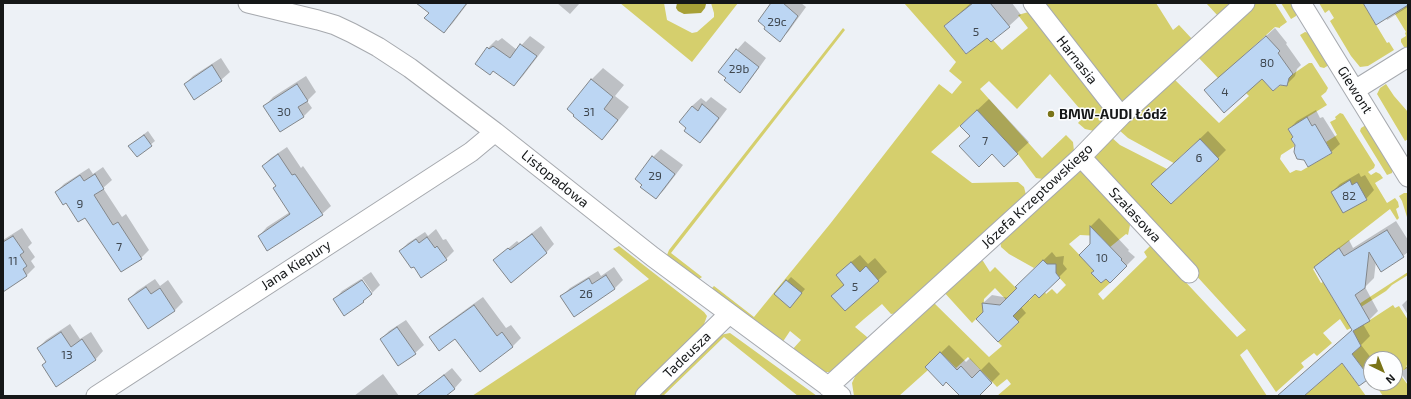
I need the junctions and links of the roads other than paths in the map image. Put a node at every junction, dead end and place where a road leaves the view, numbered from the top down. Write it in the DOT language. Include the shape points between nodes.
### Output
graph roads {
  1 [pos="248,3"];
  2 [pos="1033,3"];
  3 [pos="1245,3"];
  4 [pos="1301,3"];
  5 [pos="1408,57"];
  6 [pos="1355,90"];
  7 [pos="1121,116"];
  8 [pos="495,132"];
  9 [pos="1081,157"];
  10 [pos="1408,177"];
  11 [pos="1189,273"];
  12 [pos="729,314"];
  13 [pos="834,391"];
  14 [pos="96,396"];
  15 [pos="645,396"];
  1 -- 8 [label="street, Listopadowa" via="318,20 378,46"];
  2 -- 7 [label="street, Harnasia"];
  3 -- 7 [label="street, Józefa Krzeptowskiego"];
  4 -- 6 [label="street, Giewont"];
  5 -- 6 [label="street"];
  6 -- 10 [label="street, Giewont"];
  7 -- 9 [label="street, Józefa Krzeptowskiego"];
  8 -- 12 [label="street, Listopadowa"];
  8 -- 14 [label="street, Jana Kiepury" via="471,152"];
  9 -- 11 [label="street, Szałasowa"];
  9 -- 13 [label="street, Józefa Krzeptowskiego"];
  12 -- 13 [label="street, Listopadowa"];
  12 -- 15 [label="street, Tadeusza"];
}
